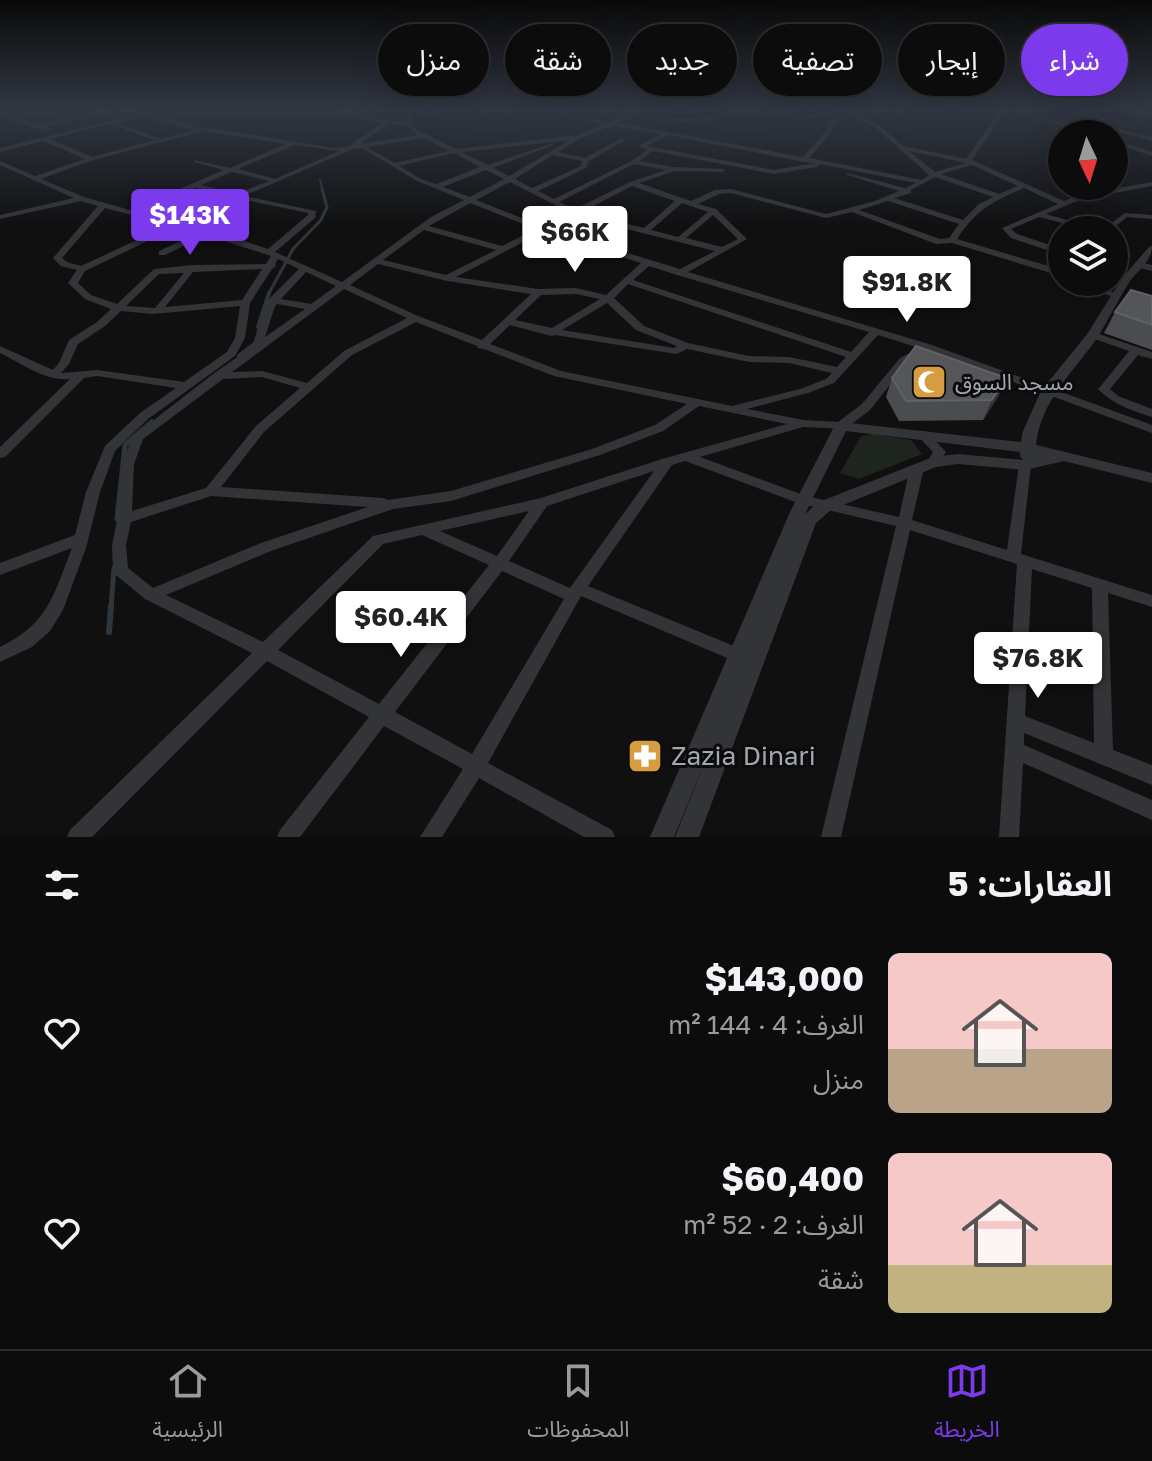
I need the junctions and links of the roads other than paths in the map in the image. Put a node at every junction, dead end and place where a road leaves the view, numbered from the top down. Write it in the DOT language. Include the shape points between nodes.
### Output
graph roads {
  1 [pos="68,149"];
  2 [pos="127,149"];
  3 [pos="280,149"];
  4 [pos="338,149"];
  5 [pos="355,149"];
  6 [pos="367,149"];
  7 [pos="452,149"];
  8 [pos="473,149"];
  9 [pos="535,149"];
  10 [pos="558,149"];
  11 [pos="606,149"];
  12 [pos="652,149"];
  13 [pos="749,149"];
  14 [pos="814,149"];
  15 [pos="902,149"];
  16 [pos="906,149"];
  17 [pos="978,149"];
  18 [pos="347,150"];
  19 [pos="456,151"];
  20 [pos="551,153"];
  21 [pos="91,159"];
  22 [pos="586,160"];
  23 [pos="804,160"];
  24 [pos="196,161"];
  25 [pos="633,162"];
  26 [pos="970,162"];
  27 [pos="0,163"];
  28 [pos="822,164"];
  29 [pos="393,165"];
  30 [pos="836,167"];
  31 [pos="487,168"];
  32 [pos="741,168"];
  33 [pos="674,169"];
  34 [pos="229,170"];
  35 [pos="935,174"];
  36 [pos="34,179"];
  37 [pos="508,180"];
  38 [pos="276,181"];
  39 [pos="923,182"];
  40 [pos="632,183"];
  41 [pos="193,185"];
  42 [pos="1150,185"];
  43 [pos="436,187"];
  44 [pos="1026,187"];
  45 [pos="531,191"];
  46 [pos="908,191"];
  47 [pos="227,193"];
  48 [pos="238,196"];
  49 [pos="998,196"];
  50 [pos="81,199"];
  51 [pos="471,199"];
  52 [pos="889,199"];
  53 [pos="681,200"];
  54 [pos="553,202"];
  55 [pos="1063,203"];
  56 [pos="691,204"];
  57 [pos="102,206"];
  58 [pos="713,211"];
  59 [pos="855,211"];
  60 [pos="129,213"];
  61 [pos="573,213"];
  62 [pos="1037,214"];
  63 [pos="1126,216"];
  64 [pos="0,217"];
  65 [pos="1048,217"];
  66 [pos="1152,217"];
  67 [pos="159,221"];
  68 [pos="962,222"];
  69 [pos="176,225"];
  70 [pos="423,227"];
  71 [pos="541,228"];
  72 [pos="206,232"];
  73 [pos="644,232"];
  74 [pos="679,240"];
  75 [pos="954,240"];
  76 [pos="1048,247"];
  77 [pos="503,249"];
  78 [pos="719,249"];
  79 [pos="1152,249"];
  80 [pos="162,253"];
  81 [pos="275,258"];
  82 [pos="375,261"];
  83 [pos="647,263"];
  84 [pos="1145,266"];
  85 [pos="192,268"];
  86 [pos="303,268"];
  87 [pos="82,269"];
  88 [pos="1048,269"];
  89 [pos="680,273"];
  90 [pos="447,278"];
  91 [pos="627,281"];
  92 [pos="340,285"];
  93 [pos="538,292"];
  94 [pos="1108,296"];
  95 [pos="608,298"];
  96 [pos="273,300"];
  97 [pos="1119,300"];
  98 [pos="245,303"];
  99 [pos="311,307"];
  100 [pos="117,309"];
  101 [pos="158,310"];
  102 [pos="415,318"];
  103 [pos="507,321"];
  104 [pos="551,333"];
  105 [pos="879,334"];
  106 [pos="1093,335"];
  107 [pos="685,345"];
  108 [pos="482,346"];
  109 [pos="925,346"];
  110 [pos="257,348"];
  111 [pos="0,349"];
  112 [pos="1136,350"];
  113 [pos="854,356"];
  114 [pos="1152,356"];
  115 [pos="840,371"];
  116 [pos="54,375"];
  117 [pos="80,376"];
  118 [pos="217,376"];
  119 [pos="185,386"];
  120 [pos="309,387"];
  121 [pos="1048,391"];
  122 [pos="698,402"];
  123 [pos="736,410"];
  124 [pos="1152,413"];
  125 [pos="804,424"];
  126 [pos="841,426"];
  127 [pos="1152,429"];
  128 [pos="923,435"];
  129 [pos="0,454"];
  130 [pos="1027,456"];
  131 [pos="687,457"];
  132 [pos="667,462"];
  133 [pos="925,465"];
  134 [pos="1152,478"];
  135 [pos="211,491"];
  136 [pos="803,500"];
  137 [pos="542,503"];
  138 [pos="392,504"];
  139 [pos="825,506"];
  140 [pos="124,519"];
  141 [pos="904,523"];
  142 [pos="426,531"];
  143 [pos="82,538"];
  144 [pos="1019,559"];
  145 [pos="499,564"];
  146 [pos="0,569"];
  147 [pos="1100,584"];
  148 [pos="576,592"];
  149 [pos="151,595"];
  150 [pos="1152,601"];
  151 [pos="265,651"];
  152 [pos="0,655"];
  153 [pos="746,658"];
  154 [pos="384,716"];
  155 [pos="1016,721"];
  156 [pos="1014,750"];
  157 [pos="1104,756"];
  158 [pos="476,766"];
  159 [pos="1152,775"];
  160 [pos="1152,810"];
  161 [pos="77,837"];
  162 [pos="287,837"];
  163 [pos="430,837"];
  164 [pos="605,837"];
  165 [pos="662,837"];
  166 [pos="687,837"];
  167 [pos="831,837"];
  168 [pos="1009,837"];
  1 -- 21 [label="street"];
  2 -- 21 [label="street"];
  3 -- 34 [label="street"];
  4 -- 18 [label="street"];
  5 -- 18 [label="street"];
  6 -- 29 [label="street"];
  7 -- 19 [label="street"];
  8 -- 19 [label="street"];
  9 -- 31 [label="street"];
  10 -- 20 [label="street"];
  11 -- 22 [label="street"];
  12 -- 25 [label="street"];
  12 -- 32 [label="street"];
  13 -- 23 [label="street"];
  14 -- 23 [label="street"];
  15 -- 35 [label="street"];
  16 -- 26 [label="street"];
  17 -- 26 [label="street"];
  18 -- 38 [label="street"];
  19 -- 29 [label="street"];
  19 -- 31 [label="street"];
  20 -- 22 [label="street"];
  20 -- 37 [label="street"];
  21 -- 36 [label="street"];
  22 -- 45 [label="street" via="584,167"];
  23 -- 28 [label="street"];
  24 -- 34 [label="street"];
  25 -- 33 [label="street"];
  25 -- 54 [label="street"];
  26 -- 35 [label="street"];
  26 -- 44 [label="street"];
  27 -- 36 [label="street"];
  28 -- 30 [label="street"];
  28 -- 32 [label="street" via="790,172"];
  29 -- 43 [label="street"];
  30 -- 39 [label="street"];
  30 -- 46 [label="street"];
  31 -- 37 [label="street"];
  31 -- 43 [label="street"];
  32 -- 33 [label="street"];
  33 -- 40 [label="street"];
  34 -- 38 [label="street"];
  34 -- 41 [label="street"];
  35 -- 39 [label="street"];
  35 -- 49 [label="street"];
  36 -- 50 [label="street"];
  37 -- 45 [label="street"];
  37 -- 51 [label="street"];
  38 -- 48 [label="street"];
  39 -- 46 [label="street"];
  40 -- 53 [label="street"];
  40 -- 61 [label="street"];
  41 -- 47 [label="street"];
  41 -- 60 [label="street"];
  42 -- 55 [label="street"];
  43 -- 51 [label="street"];
  44 -- 49 [label="street"];
  44 -- 55 [label="street"];
  45 -- 54 [label="street"];
  46 -- 52 [label="street"];
  47 -- 48 [label="street"];
  47 -- 67 [label="street"];
  48 -- 81 [label="street" via="312,211"];
  49 -- 68 [label="street"];
  50 -- 57 [label="street"];
  50 -- 64 [label="street"];
  51 -- 70 [label="street"];
  51 -- 71 [label="street"];
  52 -- 59 [label="street"];
  52 -- 68 [label="street"];
  53 -- 56 [label="street"];
  53 -- 73 [label="street"];
  54 -- 61 [label="street"];
  55 -- 62 [label="street"];
  56 -- 58 [label="street"];
  56 -- 59 [label="street" via="731,191 819,216"];
  57 -- 60 [label="street"];
  57 -- 87 [label="street" via="57,258"];
  58 -- 74 [label="street"];
  58 -- 78 [label="street" via="743,237"];
  59 -- 75 [label="street" via="939,242"];
  60 -- 67 [label="street"];
  61 -- 71 [label="street"];
  61 -- 73 [label="street"];
  62 -- 65 [label="street"];
  62 -- 76 [label="street" via="1005,230"];
  63 -- 66 [label="street"];
  67 -- 69 [label="street"];
  68 -- 75 [label="street"];
  69 -- 72 [label="street"];
  69 -- 87 [label="street"];
  70 -- 77 [label="street"];
  70 -- 82 [label="street"];
  71 -- 77 [label="street"];
  71 -- 83 [label="street"];
  72 -- 80 [label="street"];
  72 -- 81 [label="street"];
  73 -- 74 [label="street"];
  74 -- 78 [label="street"];
  75 -- 88 [label="street"];
  77 -- 90 [label="street"];
  78 -- 89 [label="street"];
  79 -- 84 [label="street"];
  81 -- 85 [label="street"];
  81 -- 86 [label="street"];
  81 -- 98 [label="street"];
  82 -- 90 [label="street"];
  82 -- 92 [label="street"];
  83 -- 89 [label="street"];
  83 -- 91 [label="street"];
  84 -- 97 [label="street"];
  85 -- 100 [label="street" via="157,271"];
  85 -- 101 [label="street"];
  86 -- 92 [label="street"];
  86 -- 96 [label="street"];
  87 -- 100 [label="street" via="73,283 79,290"];
  89 -- 105 [label="street"];
  90 -- 93 [label="street"];
  91 -- 95 [label="street"];
  91 -- 113 [label="street"];
  92 -- 99 [label="street"];
  92 -- 102 [label="street"];
  93 -- 95 [label="street" via="576,291"];
  93 -- 103 [label="street"];
  94 -- 97 [label="street"];
  95 -- 104 [label="street"];
  95 -- 107 [label="street" via="640,328"];
  96 -- 99 [label="street"];
  96 -- 110 [label="street"];
  97 -- 106 [label="street"];
  98 -- 101 [label="street"];
  98 -- 119 [label="street" via="240,338 231,354"];
  99 -- 110 [label="street"];
  100 -- 101 [label="street"];
  100 -- 116 [label="street" via="68,347 64,364"];
  102 -- 108 [label="street"];
  102 -- 120 [label="street" via="348,353"];
  103 -- 104 [label="street"];
  103 -- 108 [label="street"];
  104 -- 107 [label="street" via="676,351"];
  105 -- 109 [label="street"];
  105 -- 113 [label="street"];
  106 -- 112 [label="street"];
  106 -- 121 [label="street"];
  107 -- 115 [label="street"];
  108 -- 122 [label="street" via="558,374"];
  109 -- 121 [label="street"];
  109 -- 126 [label="street" via="904,360 866,407"];
  110 -- 118 [label="street"];
  111 -- 116 [label="street"];
  112 -- 114 [label="street"];
  112 -- 124 [label="street" via="1104,389"];
  113 -- 115 [label="street"];
  115 -- 123 [label="street" via="804,391"];
  116 -- 117 [label="street"];
  117 -- 119 [label="street" via="97,373"];
  117 -- 129 [label="street"];
  118 -- 120 [label="street" via="262,374"];
  118 -- 140 [label="street" via="138,437 128,464"];
  119 -- 143 [label="street" via="109,449"];
  120 -- 135 [label="street" via="260,429"];
  121 -- 127 [label="street"];
  121 -- 130 [label="street" via="1030,431"];
  122 -- 123 [label="street"];
  122 -- 138 [label="street" via="659,428 596,452 451,496"];
  123 -- 125 [label="street"];
  125 -- 126 [label="street"];
  125 -- 131 [label="street"];
  126 -- 128 [label="street"];
  126 -- 136 [label="street"];
  128 -- 130 [label="street"];
  128 -- 133 [label="street" via="940,452"];
  130 -- 133 [label="street"];
  130 -- 134 [label="street" via="1064,457"];
  130 -- 144 [label="street"];
  131 -- 132 [label="street"];
  131 -- 136 [label="street"];
  132 -- 137 [label="street"];
  132 -- 148 [label="street"];
  133 -- 139 [label="street"];
  133 -- 141 [label="street"];
  135 -- 138 [label="street"];
  135 -- 140 [label="street"];
  136 -- 139 [label="street"];
  136 -- 153 [label="street"];
  137 -- 142 [label="street"];
  137 -- 145 [label="street"];
  138 -- 149 [label="street" via="266,547"];
  139 -- 141 [label="street"];
  139 -- 153 [label="street" via="809,520"];
  140 -- 149 [label="street" via="121,571"];
  141 -- 144 [label="street"];
  141 -- 167 [label="street"];
  142 -- 145 [label="street"];
  142 -- 151 [label="street" via="378,540"];
  143 -- 146 [label="street"];
  143 -- 152 [label="street" via="44,626"];
  144 -- 147 [label="street"];
  144 -- 155 [label="street"];
  145 -- 148 [label="street"];
  145 -- 154 [label="street"];
  147 -- 150 [label="street"];
  147 -- 157 [label="street"];
  148 -- 153 [label="street"];
  148 -- 158 [label="street"];
  149 -- 151 [label="street"];
  151 -- 154 [label="street"];
  151 -- 161 [label="street"];
  153 -- 165 [label="street"];
  153 -- 166 [label="street"];
  154 -- 158 [label="street"];
  154 -- 162 [label="street"];
  155 -- 156 [label="street"];
  155 -- 157 [label="street"];
  156 -- 160 [label="street"];
  156 -- 168 [label="street"];
  157 -- 159 [label="street"];
  158 -- 163 [label="street"];
  158 -- 164 [label="street"];
}
